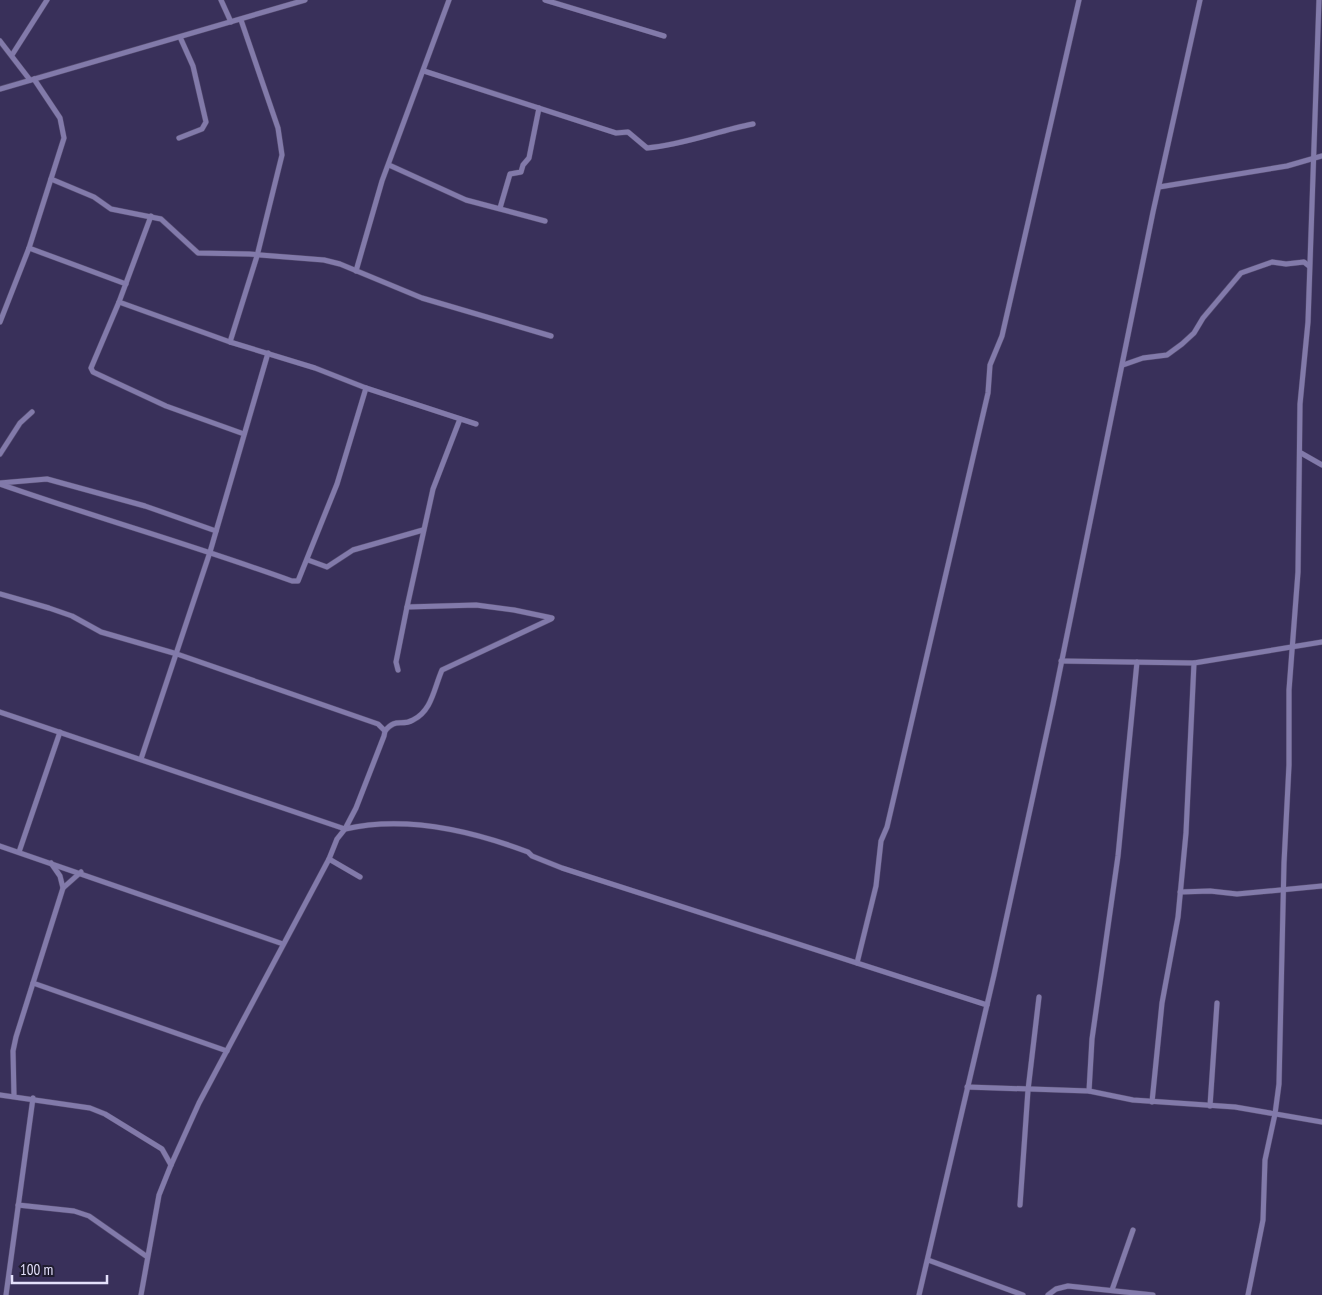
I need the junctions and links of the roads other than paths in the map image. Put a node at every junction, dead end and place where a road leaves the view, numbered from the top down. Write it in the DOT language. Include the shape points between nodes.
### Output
graph roads {
  1 [pos="47,0"];
  2 [pos="221,0"];
  3 [pos="306,0"];
  4 [pos="449,0"];
  5 [pos="545,0"];
  6 [pos="1079,0"];
  7 [pos="1200,0"];
  8 [pos="1319,0"];
  9 [pos="241,20"];
  10 [pos="230,22"];
  11 [pos="664,36"];
  12 [pos="180,37"];
  13 [pos="0,41"];
  14 [pos="12,54"];
  15 [pos="424,71"];
  16 [pos="32,80"];
  17 [pos="0,89"];
  18 [pos="539,108"];
  19 [pos="753,124"];
  20 [pos="179,138"];
  21 [pos="1322,156"];
  22 [pos="1314,159"];
  23 [pos="390,165"];
  24 [pos="50,179"];
  25 [pos="1159,187"];
  26 [pos="500,208"];
  27 [pos="151,216"];
  28 [pos="544,221"];
  29 [pos="29,248"];
  30 [pos="257,256"];
  31 [pos="1309,266"];
  32 [pos="356,271"];
  33 [pos="126,284"];
  34 [pos="119,302"];
  35 [pos="0,322"];
  36 [pos="551,336"];
  37 [pos="230,342"];
  38 [pos="268,353"];
  39 [pos="1122,365"];
  40 [pos="366,388"];
  41 [pos="32,412"];
  42 [pos="460,419"];
  43 [pos="476,424"];
  44 [pos="244,434"];
  45 [pos="1301,453"];
  46 [pos="0,454"];
  47 [pos="1322,465"];
  48 [pos="0,483"];
  49 [pos="423,530"];
  50 [pos="216,531"];
  51 [pos="210,552"];
  52 [pos="308,560"];
  53 [pos="0,594"];
  54 [pos="407,607"];
  55 [pos="1322,642"];
  56 [pos="1293,648"];
  57 [pos="177,654"];
  58 [pos="1061,661"];
  59 [pos="1136,662"];
  60 [pos="1194,663"];
  61 [pos="398,670"];
  62 [pos="0,712"];
  63 [pos="385,731"];
  64 [pos="60,732"];
  65 [pos="140,759"];
  66 [pos="345,829"];
  67 [pos="0,846"];
  68 [pos="19,852"];
  69 [pos="329,858"];
  70 [pos="51,863"];
  71 [pos="81,872"];
  72 [pos="360,877"];
  73 [pos="1322,886"];
  74 [pos="63,888"];
  75 [pos="1284,890"];
  76 [pos="1180,892"];
  77 [pos="283,944"];
  78 [pos="856,963"];
  79 [pos="33,983"];
  80 [pos="1039,996"];
  81 [pos="1217,1003"];
  82 [pos="987,1005"];
  83 [pos="227,1051"];
  84 [pos="967,1087"];
  85 [pos="1028,1090"];
  86 [pos="1089,1091"];
  87 [pos="0,1095"];
  88 [pos="14,1096"];
  89 [pos="33,1098"];
  90 [pos="1152,1102"];
  91 [pos="1210,1106"];
  92 [pos="1275,1114"];
  93 [pos="1322,1122"];
  94 [pos="172,1165"];
  95 [pos="18,1205"];
  96 [pos="1020,1205"];
  97 [pos="1133,1230"];
  98 [pos="146,1256"];
  99 [pos="928,1260"];
  100 [pos="1112,1290"];
  101 [pos="1136,1294"];
  102 [pos="6,1295"];
  103 [pos="141,1295"];
  104 [pos="919,1295"];
  105 [pos="1023,1295"];
  106 [pos="1048,1295"];
  107 [pos="1153,1295"];
  108 [pos="1248,1295"];
  1 -- 14 [label="street"];
  2 -- 10 [label="street"];
  3 -- 9 [label="street"];
  4 -- 15 [label="street"];
  5 -- 11 [label="street"];
  6 -- 78 [label="street" via="1002,336 990,365 988,394 887,827 881,841 876,886"];
  7 -- 25 [label="street"];
  8 -- 22 [label="street"];
  9 -- 10 [label="street"];
  9 -- 30 [label="street" via="282,143 282,155"];
  10 -- 12 [label="street"];
  12 -- 16 [label="street"];
  12 -- 20 [label="street" via="193,66 206,122 202,129"];
  13 -- 14 [label="street"];
  14 -- 16 [label="street"];
  15 -- 18 [label="street"];
  15 -- 23 [label="street"];
  16 -- 17 [label="street"];
  16 -- 24 [label="street" via="52,104 63,125 62,144"];
  18 -- 19 [label="street" via="616,133 628,132 647,148 663,147"];
  18 -- 26 [label="street" via="529,158 521,172 510,174"];
  21 -- 22 [label="street"];
  22 -- 25 [label="street"];
  22 -- 31 [label="street"];
  23 -- 26 [label="street" via="466,200"];
  23 -- 32 [label="street" via="382,181"];
  24 -- 27 [label="street" via="94,197 112,209"];
  24 -- 29 [label="street"];
  25 -- 39 [label="street"];
  26 -- 28 [label="street"];
  27 -- 30 [label="street" via="170,225 198,253"];
  27 -- 33 [label="street"];
  29 -- 33 [label="street"];
  29 -- 35 [label="street"];
  30 -- 32 [label="street" via="324,260"];
  30 -- 37 [label="street"];
  31 -- 39 [label="street" via="1304,262 1286,264 1276,261 1241,273 1182,344 1167,355"];
  31 -- 45 [label="street" via="1308,322 1300,394"];
  32 -- 36 [label="street" via="422,298"];
  33 -- 34 [label="street"];
  34 -- 37 [label="street"];
  34 -- 44 [label="street" via="97,354 93,372 166,406"];
  37 -- 38 [label="street"];
  38 -- 40 [label="street"];
  38 -- 44 [label="street"];
  39 -- 58 [label="street"];
  40 -- 42 [label="street"];
  40 -- 52 [label="street" via="337,484"];
  41 -- 46 [label="street" via="20,423"];
  42 -- 43 [label="street"];
  42 -- 49 [label="street" via="434,485"];
  44 -- 50 [label="street"];
  45 -- 47 [label="street"];
  45 -- 56 [label="street"];
  48 -- 50 [label="street" via="47,479 145,506"];
  48 -- 51 [label="street"];
  49 -- 52 [label="street" via="354,550 327,567"];
  49 -- 54 [label="street"];
  50 -- 51 [label="street"];
  51 -- 52 [label="street" via="292,582 302,577"];
  51 -- 57 [label="street"];
  53 -- 57 [label="street" via="72,616 101,632"];
  54 -- 61 [label="street" via="396,662"];
  54 -- 63 [label="street" via="476,606 552,618 442,670 428,709 413,720 392,723"];
  55 -- 56 [label="street"];
  56 -- 60 [label="street"];
  56 -- 75 [label="street"];
  57 -- 63 [label="street" via="378,724"];
  57 -- 65 [label="street"];
  58 -- 59 [label="street"];
  58 -- 82 [label="street"];
  59 -- 60 [label="street"];
  59 -- 86 [label="street" via="1118,856 1092,1039"];
  60 -- 76 [label="street"];
  62 -- 64 [label="street"];
  63 -- 66 [label="street"];
  64 -- 65 [label="street"];
  64 -- 68 [label="street"];
  65 -- 66 [label="street"];
  66 -- 69 [label="street"];
  66 -- 78 [label="street" via="368,824 441,826 467,832 528,852 562,868"];
  67 -- 68 [label="street"];
  68 -- 70 [label="street"];
  69 -- 72 [label="street"];
  69 -- 77 [label="street"];
  70 -- 71 [label="street"];
  70 -- 74 [label="street"];
  71 -- 74 [label="street"];
  71 -- 77 [label="street" via="142,897"];
  73 -- 75 [label="street"];
  74 -- 79 [label="street"];
  75 -- 76 [label="street" via="1237,894"];
  75 -- 92 [label="street"];
  76 -- 90 [label="street" via="1162,1003"];
  77 -- 83 [label="street"];
  78 -- 82 [label="street"];
  79 -- 83 [label="street"];
  79 -- 88 [label="street" via="16,1036"];
  80 -- 85 [label="street"];
  81 -- 91 [label="street"];
  82 -- 84 [label="street"];
  83 -- 94 [label="street" via="199,1103"];
  84 -- 85 [label="street"];
  84 -- 99 [label="street"];
  85 -- 86 [label="street"];
  85 -- 96 [label="street"];
  86 -- 90 [label="street"];
  87 -- 88 [label="street"];
  88 -- 89 [label="street"];
  89 -- 94 [label="street" via="90,1108 105,1114 162,1149"];
  89 -- 95 [label="street"];
  90 -- 91 [label="street"];
  91 -- 92 [label="street"];
  92 -- 93 [label="street"];
  92 -- 108 [label="street" via="1265,1160 1263,1220"];
  94 -- 98 [label="street" via="159,1195"];
  95 -- 98 [label="street" via="74,1211 89,1216"];
  95 -- 102 [label="street"];
  97 -- 100 [label="street"];
  98 -- 103 [label="street"];
  99 -- 104 [label="street"];
  99 -- 105 [label="street"];
  100 -- 101 [label="street"];
  100 -- 106 [label="street" via="1068,1286"];
  101 -- 107 [label="street"];
}
